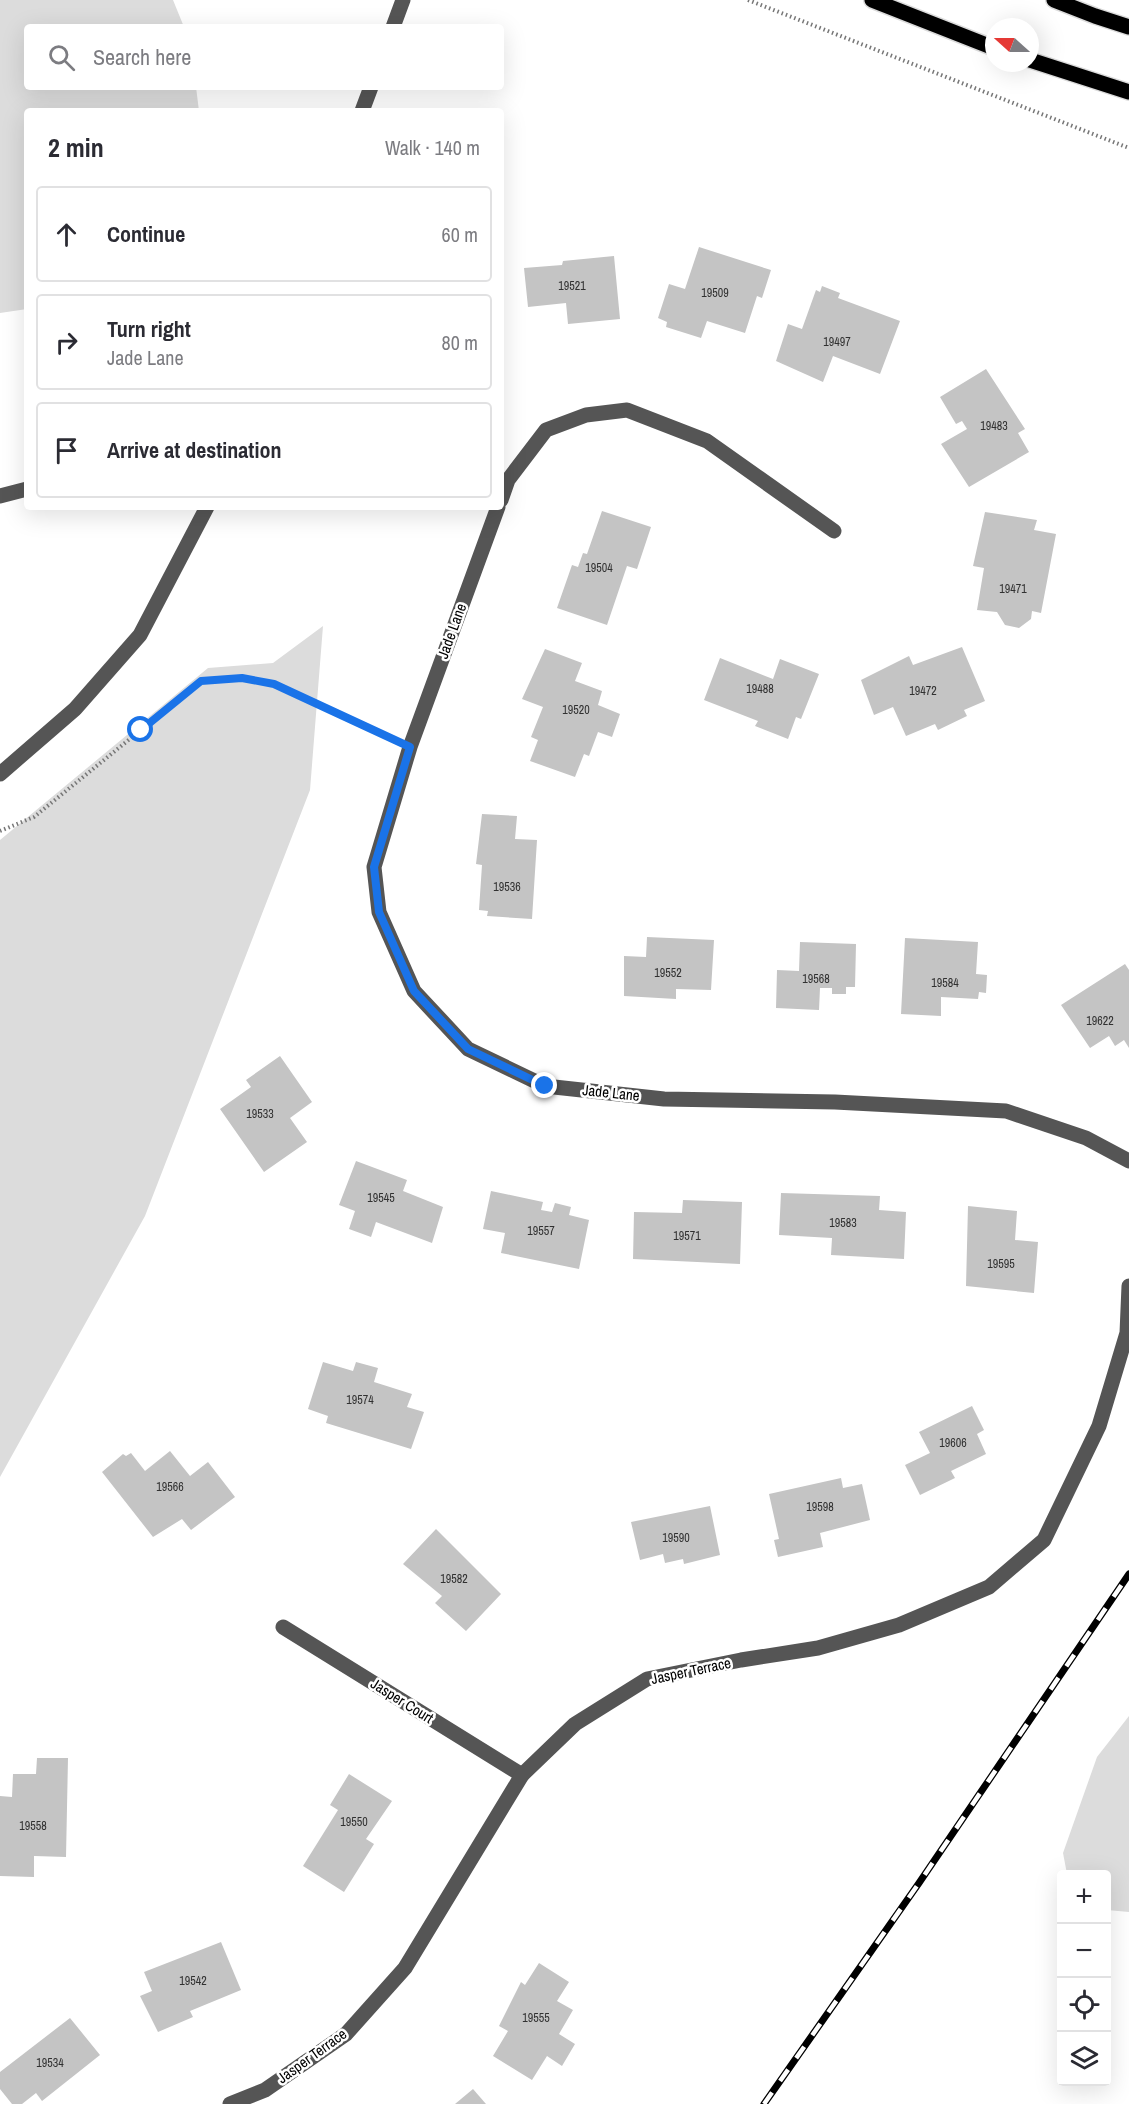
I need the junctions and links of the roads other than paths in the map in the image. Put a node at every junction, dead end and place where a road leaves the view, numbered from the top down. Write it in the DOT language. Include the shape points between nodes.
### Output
graph roads {
  1 [pos="404,0"];
  2 [pos="872,0"];
  3 [pos="1054,0"];
  4 [pos="394,24"];
  5 [pos="1129,27"];
  6 [pos="985,44"];
  7 [pos="1039,63"];
  8 [pos="370,90"];
  9 [pos="1129,92"];
  10 [pos="363,108"];
  11 [pos="24,490"];
  12 [pos="504,491"];
  13 [pos="0,496"];
  14 [pos="205,510"];
  15 [pos="497,510"];
  16 [pos="834,531"];
  17 [pos="0,774"];
  18 [pos="1129,1161"];
  19 [pos="1129,1286"];
  20 [pos="283,1627"];
  21 [pos="522,1775"];
  22 [pos="230,2104"];
  1 -- 4 [label="street"];
  2 -- 6 [label="main road"];
  3 -- 5 [label="main road"];
  7 -- 9 [label="main road"];
  8 -- 10 [label="street"];
  11 -- 13 [label="street"];
  12 -- 16 [label="street" via="508,480 546,430 586,415 627,410 707,441"];
  14 -- 17 [label="street" via="140,635 75,709"];
  15 -- 18 [label="street, Jade Lane" via="410,747 374,867 379,912 414,991 468,1049 545,1086 664,1099 1006,1111 1086,1138"];
  19 -- 21 [label="street, Jasper Terrace" via="1127,1333 1099,1426 1044,1540 989,1587 899,1624 818,1648 647,1679 575,1724"];
  20 -- 21 [label="street, Jasper Court"];
  21 -- 22 [label="street, Jasper Terrace" via="405,1968 345,2034 265,2090"];
}
